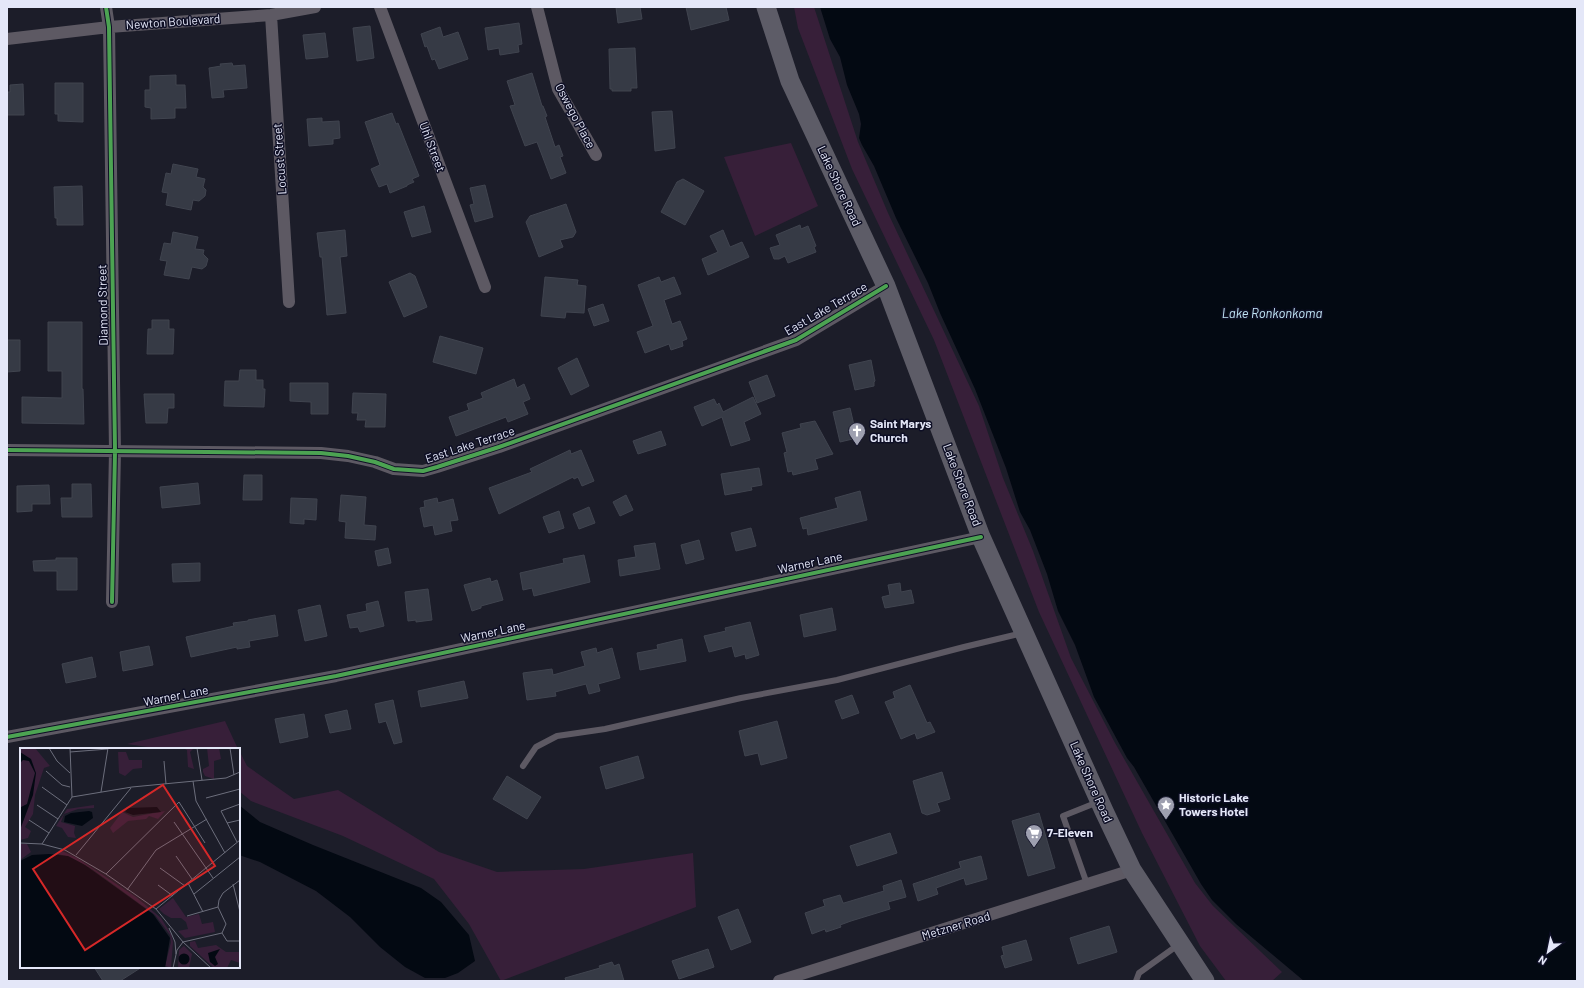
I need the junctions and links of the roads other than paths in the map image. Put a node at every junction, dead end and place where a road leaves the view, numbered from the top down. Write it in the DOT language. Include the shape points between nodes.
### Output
graph roads {
  1 [pos="106,7"];
  2 [pos="315,7"];
  3 [pos="380,7"];
  4 [pos="536,7"];
  5 [pos="766,7"];
  6 [pos="271,15"];
  7 [pos="109,28"];
  8 [pos="7,39"];
  9 [pos="596,155"];
  10 [pos="886,286"];
  11 [pos="485,287"];
  12 [pos="289,302"];
  13 [pos="7,450"];
  14 [pos="115,451"];
  15 [pos="981,537"];
  16 [pos="112,602"];
  17 [pos="1024,633"];
  18 [pos="7,737"];
  19 [pos="523,766"];
  20 [pos="1100,802"];
  21 [pos="1132,870"];
  22 [pos="1087,884"];
  23 [pos="1179,943"];
  24 [pos="779,981"];
  25 [pos="1136,981"];
  26 [pos="1205,981"];
  1 -- 7 [label="street, Diamond Street"];
  2 -- 6 [label="street, Newton Boulevard"];
  3 -- 11 [label="street, Uhl Street"];
  4 -- 9 [label="street, Oswego Place" via="558,89"];
  5 -- 10 [label="main road, Lake Shore Road" via="790,81"];
  6 -- 7 [label="street, Newton Boulevard"];
  6 -- 12 [label="street, Locust Street"];
  7 -- 8 [label="street, Newton Boulevard"];
  7 -- 14 [label="street, Diamond Street"];
  10 -- 14 [label="street, East Lake Terrace" via="796,340 498,447 423,471 394,469 348,456 321,453"];
  10 -- 15 [label="main road, Lake Shore Road"];
  13 -- 14 [label="street, East Lake Terrace"];
  14 -- 16 [label="street, Diamond Street"];
  15 -- 17 [label="main road, Lake Shore Road"];
  15 -- 18 [label="street, Warner Lane" via="336,676"];
  17 -- 19 [label="lane" via="837,680 741,698 605,729 557,736 536,747"];
  17 -- 20 [label="main road, Lake Shore Road"];
  20 -- 21 [label="main road, Lake Shore Road"];
  20 -- 22 [label="lane" via="1063,816"];
  21 -- 22 [label="street, Metzner Road"];
  21 -- 23 [label="main road, Lake Shore Road"];
  22 -- 24 [label="street, Metzner Road"];
  23 -- 25 [label="lane" via="1139,973"];
  23 -- 26 [label="main road, Lake Shore Road"];
}
